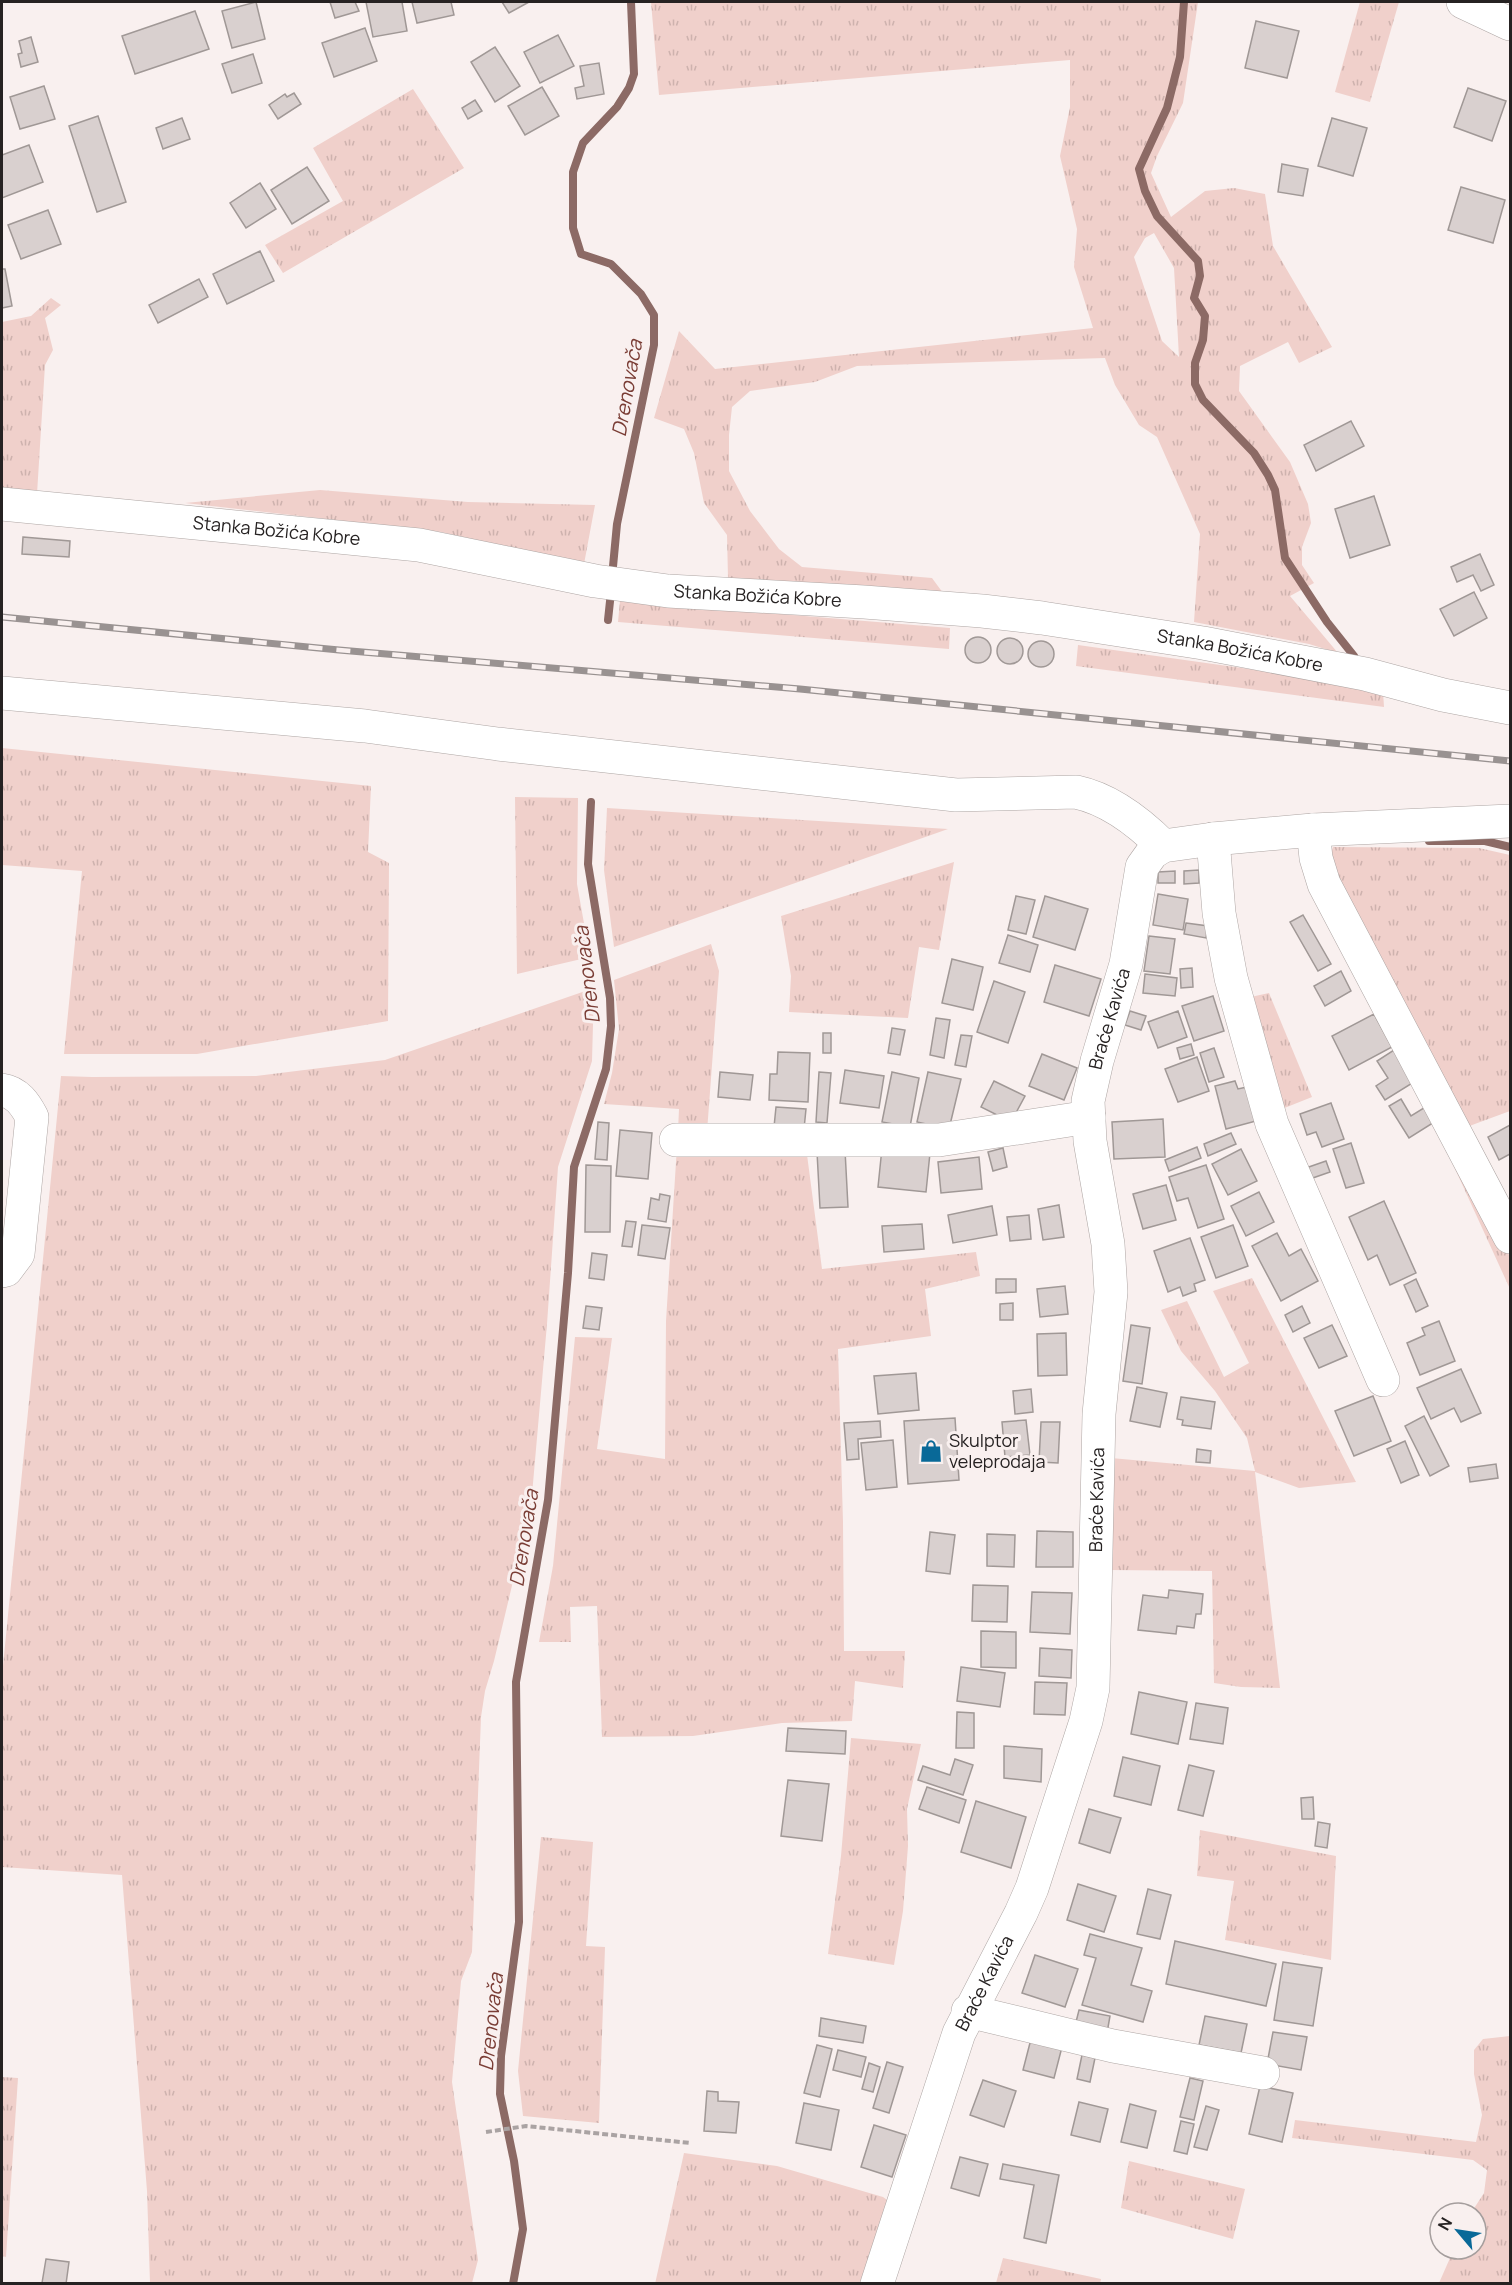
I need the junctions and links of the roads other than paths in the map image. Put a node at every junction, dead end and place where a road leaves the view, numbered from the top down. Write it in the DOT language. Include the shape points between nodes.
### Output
graph roads {
  1 [pos="1463,2"];
  2 [pos="1510,24"];
  3 [pos="2,504"];
  4 [pos="2,693"];
  5 [pos="1510,708"];
  6 [pos="1510,821"];
  7 [pos="1313,830"];
  8 [pos="1213,839"];
  9 [pos="1163,846"];
  10 [pos="2,1090"];
  11 [pos="1089,1117"];
  12 [pos="676,1140"];
  13 [pos="1510,1237"];
  14 [pos="2,1271"];
  15 [pos="1383,1380"];
  16 [pos="969,2011"];
  17 [pos="1263,2073"];
  18 [pos="877,2283"];
  1 -- 2 [label="street"];
  3 -- 5 [label="street, Stanka Božića Kobre" via="419,545 595,581 668,591 1042,618 1319,665"];
  4 -- 9 [label="street" via="365,726 956,795 1076,792 1112,806"];
  6 -- 7 [label="street"];
  7 -- 8 [label="street"];
  7 -- 13 [label="street" via="1324,884"];
  8 -- 9 [label="street"];
  8 -- 15 [label="street" via="1219,913 1231,978 1272,1124"];
  9 -- 11 [label="street, Braće Kavića" via="1142,867 1125,964 1091,1083"];
  10 -- 14 [label="street" via="25,1102 32,1117 18,1254"];
  11 -- 12 [label="street" via="939,1140"];
  11 -- 16 [label="street, Braće Kavića" via="1111,1292 1099,1414 1093,1688 1032,1888"];
  16 -- 17 [label="street" via="1113,2046"];
  16 -- 18 [label="street, Braće Kavića"];
}
